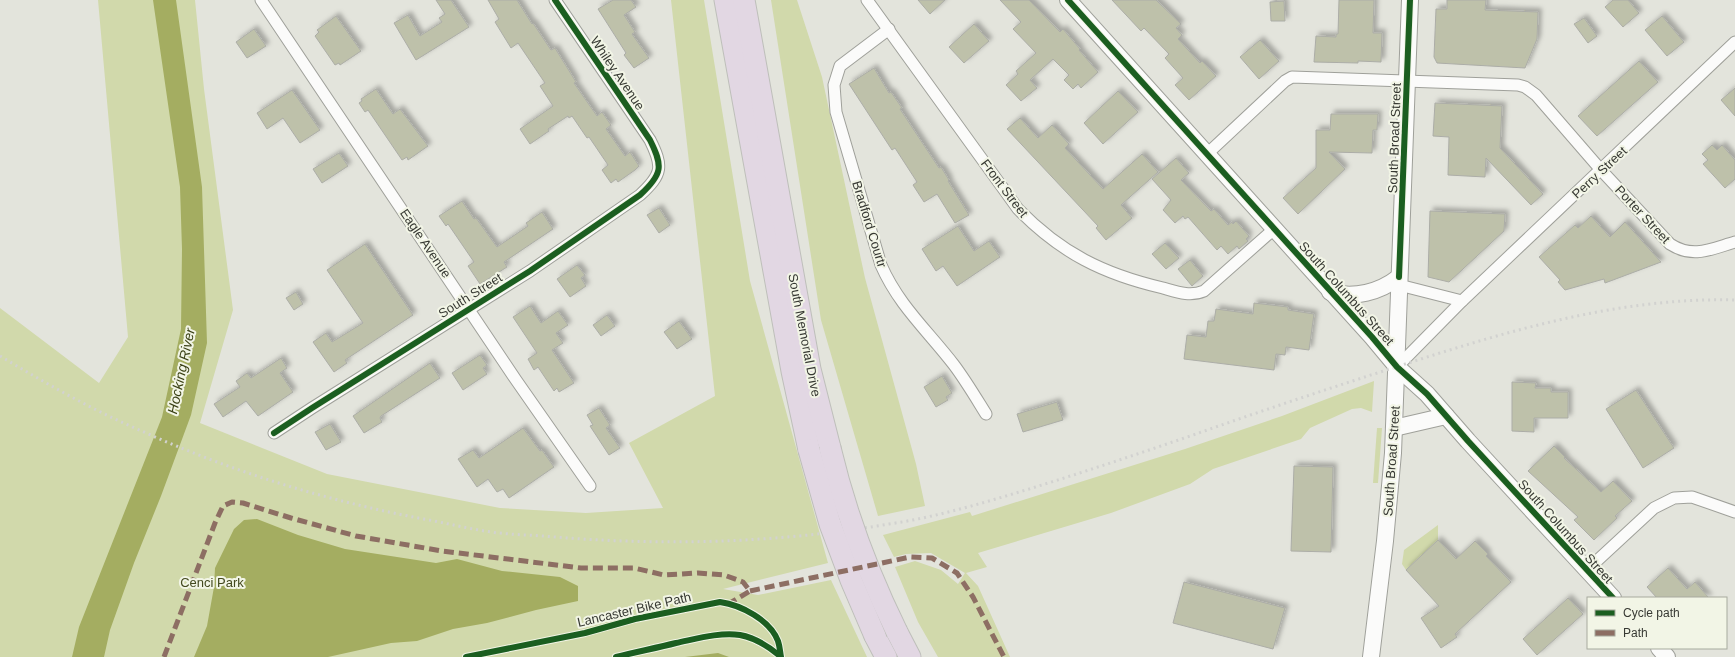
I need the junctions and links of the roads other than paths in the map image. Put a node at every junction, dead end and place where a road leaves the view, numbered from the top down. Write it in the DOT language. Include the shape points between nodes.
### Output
graph roads {
  1 [pos="262,0"];
  2 [pos="555,0"];
  3 [pos="725,0"];
  4 [pos="744,0"];
  5 [pos="867,0"];
  6 [pos="1068,0"];
  7 [pos="1410,0"];
  8 [pos="889,29"];
  9 [pos="1735,42"];
  10 [pos="1407,81"];
  11 [pos="1207,154"];
  12 [pos="659,160"];
  13 [pos="1601,170"];
  14 [pos="1274,229"];
  15 [pos="1735,242"];
  16 [pos="1399,281"];
  17 [pos="1330,292"];
  18 [pos="1462,301"];
  19 [pos="469,308"];
  20 [pos="1396,367"];
  21 [pos="986,414"];
  22 [pos="1446,416"];
  23 [pos="1394,428"];
  24 [pos="274,434"];
  25 [pos="590,486"];
  26 [pos="1735,512"];
  27 [pos="1588,570"];
  28 [pos="1612,597"];
  29 [pos="1660,649"];
  30 [pos="886,657"];
  31 [pos="910,657"];
  32 [pos="1371,657"];
  33 [pos="1667,657"];
  1 -- 19 [label="street, Eagle Avenue"];
  2 -- 12 [label="street, Whiley Avenue" via="650,140"];
  3 -- 30 [label="highway, South Memorial Drive, bridge" via="792,371 809,450 830,524 851,580"];
  4 -- 31 [label="highway, South Memorial Drive, bridge" via="810,369 849,517 870,571"];
  5 -- 8 [label="street, Front Street"];
  6 -- 11 [label="street, South Columbus Street"];
  7 -- 10 [label="street, South Broad Street"];
  8 -- 14 [label="street, Front Street" via="1018,209 1038,230 1068,251 1108,272 1156,287 1197,294 1204,291"];
  8 -- 21 [label="street, Bradford Courtr" via="840,66 834,85 836,112 881,264 889,282 904,305 954,365"];
  9 -- 13 [label="street, Perry Street"];
  10 -- 11 [label="street, Porter Street" via="1292,77"];
  10 -- 13 [label="street, Porter Street" via="1498,83 1526,87 1539,98"];
  10 -- 16 [label="street, South Broad Street"];
  11 -- 14 [label="street, South Columbus Street"];
  12 -- 19 [label="street, South Street" via="656,177 640,195 530,271"];
  13 -- 15 [label="street, Porter Street" via="1670,244 1679,250 1689,253 1703,251"];
  13 -- 18 [label="street, Perry Street"];
  14 -- 17 [label="street, South Columbus Street"];
  16 -- 17 [label="street, South Columbus Street" via="1361,294 1342,295"];
  16 -- 18 [label="street"];
  16 -- 20 [label="street, South Broad Street"];
  17 -- 20 [label="street, South Columbus Street"];
  18 -- 20 [label="street, Perry Street"];
  19 -- 24 [label="street, South Street"];
  19 -- 25 [label="street, Eagle Avenue"];
  20 -- 22 [label="street, South Columbus Street" via="1427,394"];
  20 -- 23 [label="street, South Broad Street"];
  22 -- 23 [label="street"];
  22 -- 27 [label="street, South Columbus Street"];
  23 -- 32 [label="street, South Broad Street" via="1385,541"];
  26 -- 27 [label="street" via="1692,497 1674,498 1654,508"];
  27 -- 28 [label="street, South Columbus Street"];
  29 -- 33 [label="street"];
}
